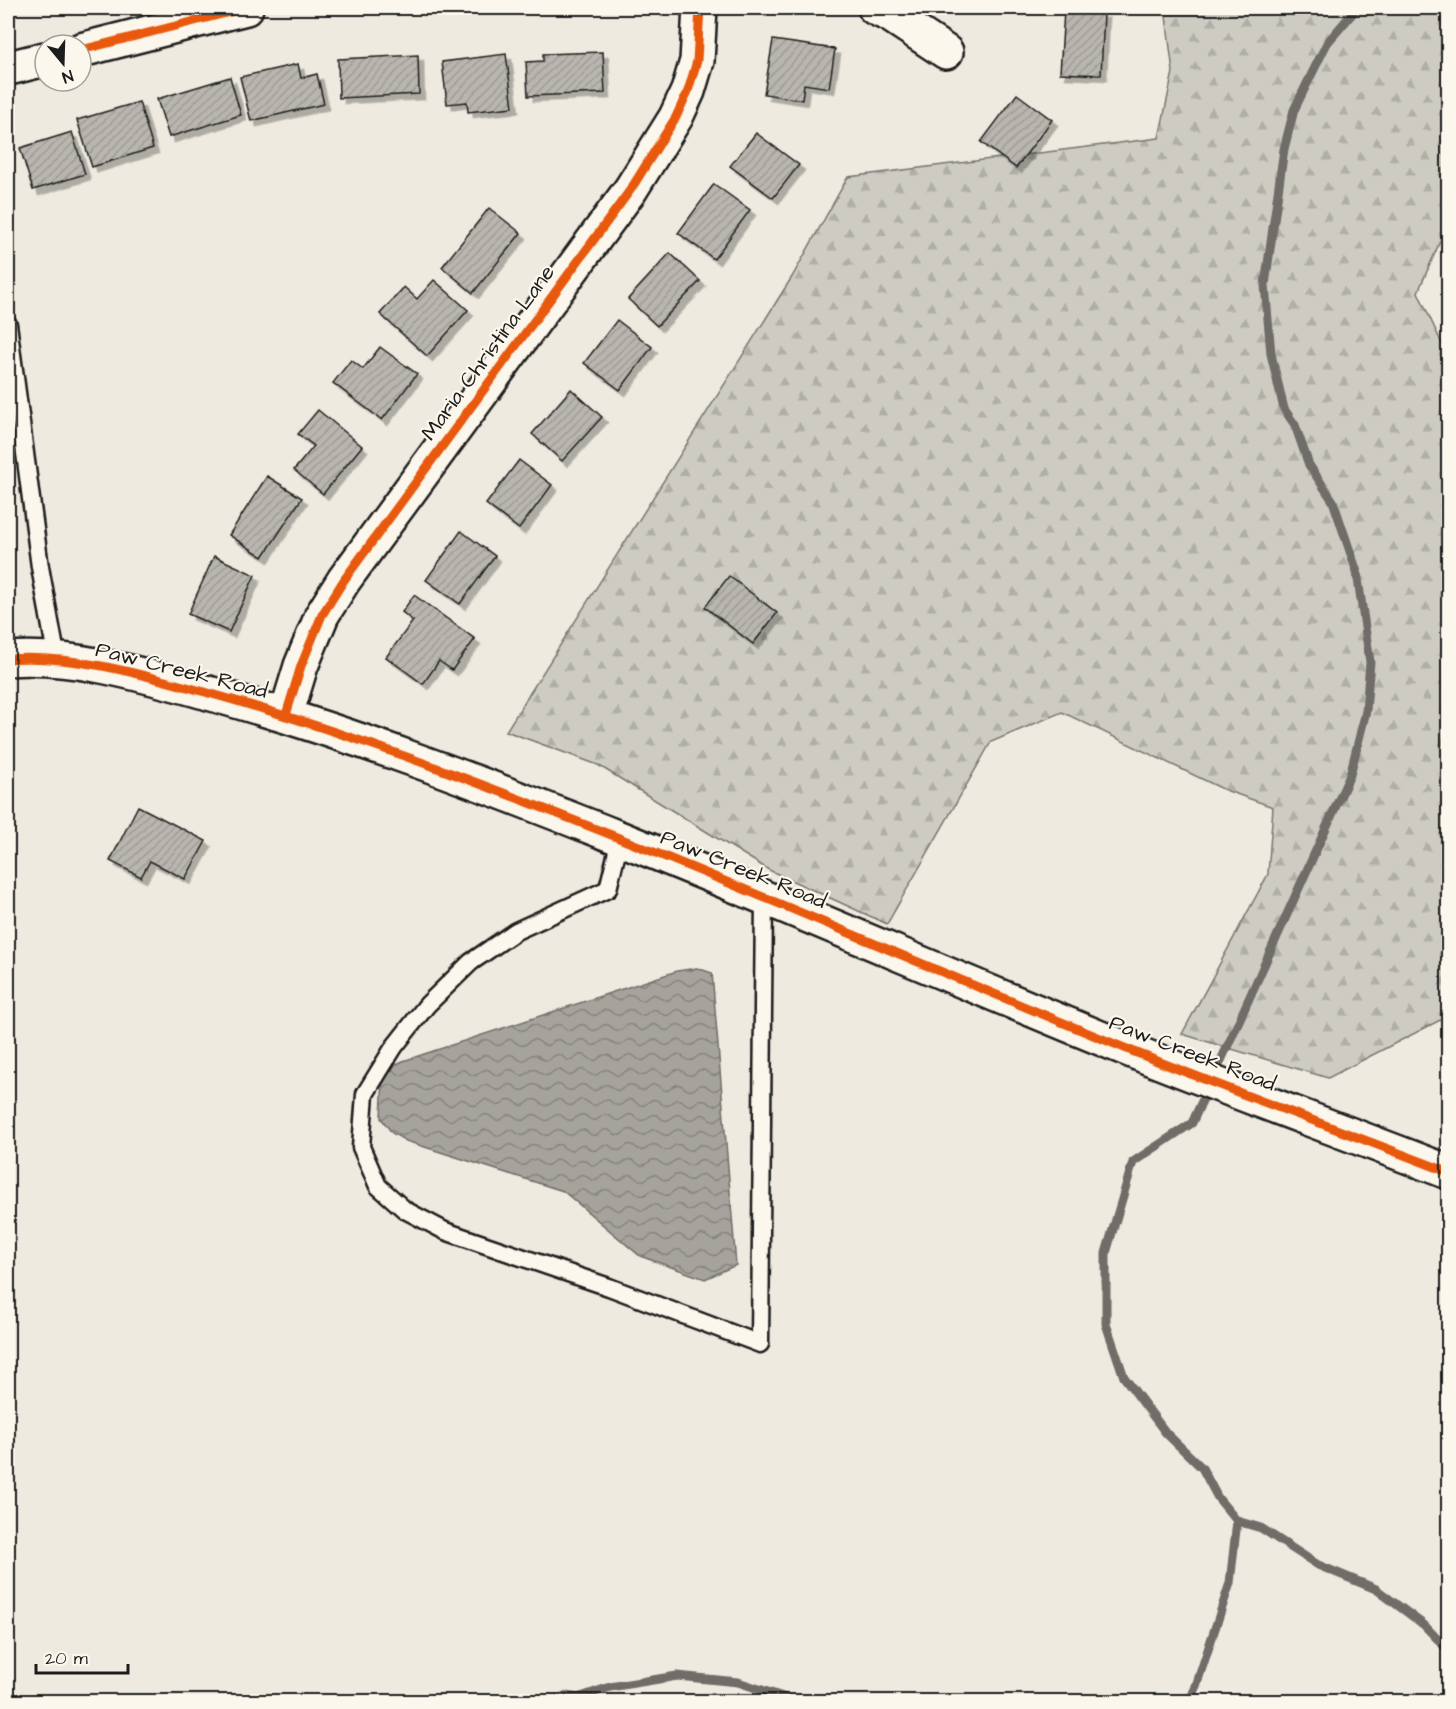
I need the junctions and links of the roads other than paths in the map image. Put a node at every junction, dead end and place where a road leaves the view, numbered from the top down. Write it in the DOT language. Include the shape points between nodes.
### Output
graph roads {
  1 [pos="246,8"];
  2 [pos="700,8"];
  3 [pos="875,8"];
  4 [pos="93,47"];
  5 [pos="946,52"];
  6 [pos="33,62"];
  7 [pos="13,67"];
  8 [pos="8,324"];
  9 [pos="8,659"];
  10 [pos="57,660"];
  11 [pos="285,715"];
  12 [pos="620,839"];
  13 [pos="764,897"];
  14 [pos="1449,1172"];
  1 -- 4 [label="street"];
  2 -- 11 [label="street, Maria Christina Lane" via="697,61 676,117 631,189 344,580 322,615"];
  3 -- 5 [label="street"];
  6 -- 7 [label="street"];
  8 -- 10 [label="lane" via="40,567"];
  9 -- 10 [label="street, Paw Creek Road"];
  10 -- 11 [label="street, Paw Creek Road" via="165,681"];
  11 -- 12 [label="street, Paw Creek Road" via="370,743"];
  12 -- 13 [label="street, Paw Creek Road"];
  12 -- 13 [label="lane" via="608,889 516,932 471,962 427,1005 394,1047 365,1094 362,1147 378,1186 405,1210 445,1231 760,1344"];
  13 -- 14 [label="street, Paw Creek Road" via="1172,1066"];
}
